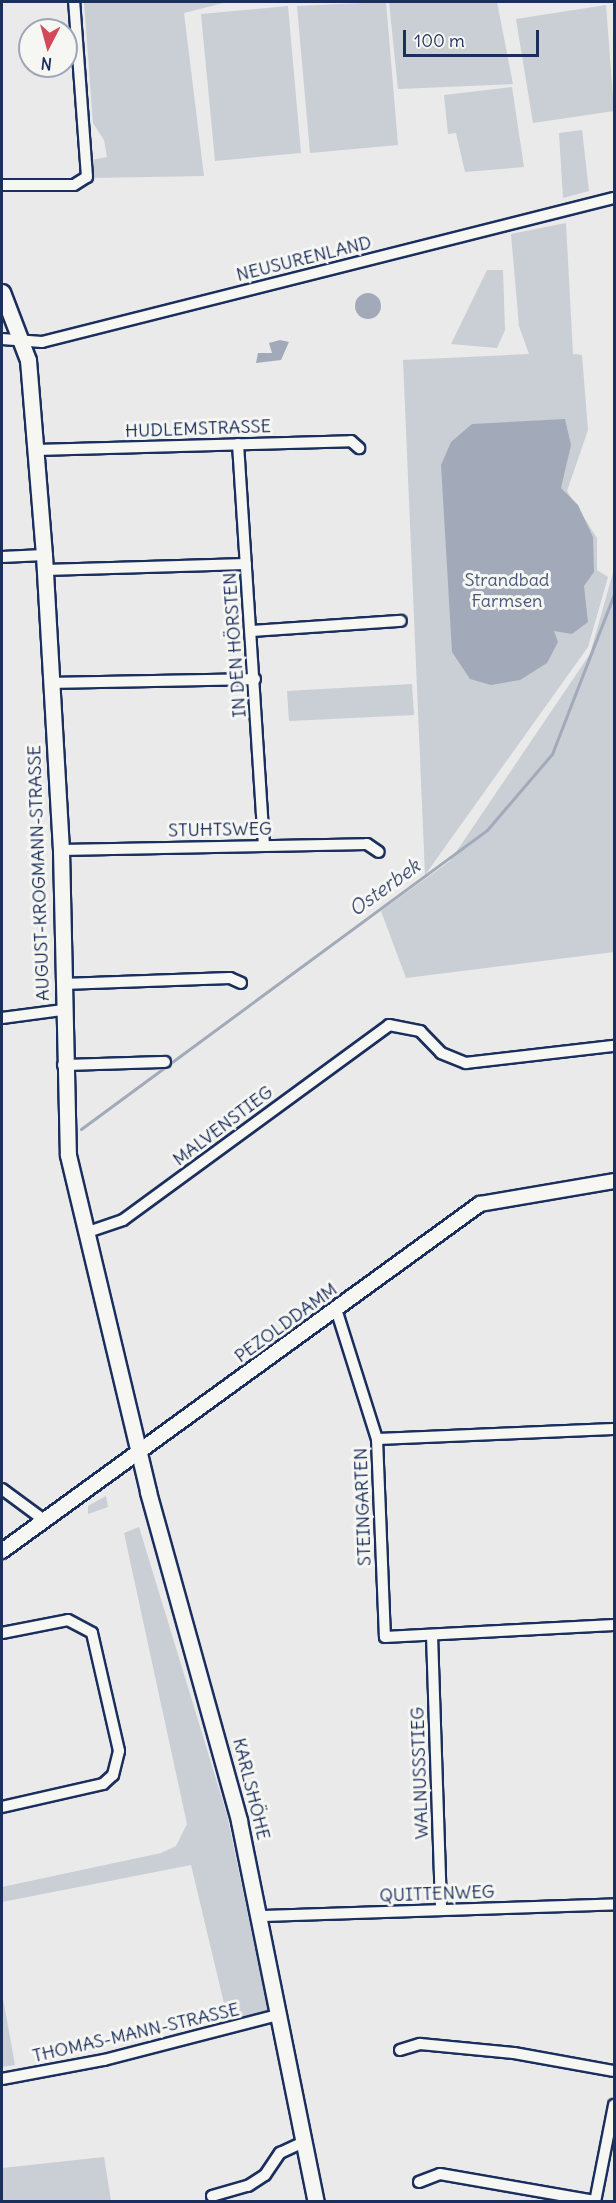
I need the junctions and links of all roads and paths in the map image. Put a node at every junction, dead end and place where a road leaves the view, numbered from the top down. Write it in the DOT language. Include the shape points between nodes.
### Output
graph roads {
  1 [pos="74,2"];
  2 [pos="2,185"];
  3 [pos="615,198"];
  4 [pos="2,292"];
  5 [pos="2,339"];
  6 [pos="22,343"];
  7 [pos="238,444"];
  8 [pos="358,448"];
  9 [pos="36,450"];
  10 [pos="2,557"];
  11 [pos="44,562"];
  12 [pos="246,564"];
  13 [pos="401,621"];
  14 [pos="253,631"];
  15 [pos="255,679"];
  16 [pos="52,683"];
  17 [pos="264,845"];
  18 [pos="61,850"];
  19 [pos="378,852"];
  20 [pos="241,983"];
  21 [pos="63,984"];
  22 [pos="63,1010"];
  23 [pos="2,1018"];
  24 [pos="615,1046"];
  25 [pos="165,1062"];
  26 [pos="63,1065"];
  27 [pos="615,1181"];
  28 [pos="85,1233"];
  29 [pos="336,1309"];
  30 [pos="615,1429"];
  31 [pos="377,1439"];
  32 [pos="139,1451"];
  33 [pos="2,1488"];
  34 [pos="44,1520"];
  35 [pos="2,1551"];
  36 [pos="615,1625"];
  37 [pos="2,1633"];
  38 [pos="432,1635"];
  39 [pos="2,1807"];
  40 [pos="615,1904"];
  41 [pos="441,1910"];
  42 [pos="261,1916"];
  43 [pos="278,2015"];
  44 [pos="400,2050"];
  45 [pos="615,2071"];
  46 [pos="2,2079"];
  47 [pos="615,2105"];
  48 [pos="304,2142"];
  49 [pos="419,2182"];
  50 [pos="212,2196"];
  51 [pos="595,2201"];
  52 [pos="316,2202"];
  1 -- 2 [label="street" via="89,161 87,177 74,185"];
  3 -- 6 [label="street, NEUSURENLAND" via="87,332"];
  4 -- 6 [label="main road, AUGUST-KROGMANN-STRASSE"];
  5 -- 6 [label="street, NEUSURENLAND"];
  6 -- 9 [label="main road, AUGUST-KROGMANN-STRASSE"];
  7 -- 8 [label="street, HUDLEMSTRASSE" via="351,441"];
  7 -- 9 [label="street, HUDLEMSTRASSE"];
  7 -- 12 [label="street, IN DEN HÖRSTEN"];
  9 -- 11 [label="main road, AUGUST-KROGMANN-STRASSE"];
  10 -- 11 [label="street"];
  11 -- 12 [label="street"];
  11 -- 16 [label="main road, AUGUST-KROGMANN-STRASSE"];
  12 -- 14 [label="street, IN DEN HÖRSTEN"];
  13 -- 14 [label="street"];
  14 -- 15 [label="street, IN DEN HÖRSTEN"];
  15 -- 16 [label="street"];
  15 -- 17 [label="street, IN DEN HÖRSTEN"];
  16 -- 18 [label="main road, AUGUST-KROGMANN-STRASSE"];
  17 -- 18 [label="street, STUHTSWEG"];
  17 -- 19 [label="street, STUHTSWEG" via="367,844"];
  18 -- 21 [label="main road, AUGUST-KROGMANN-STRASSE"];
  20 -- 21 [label="street" via="231,978"];
  21 -- 22 [label="main road, AUGUST-KROGMANN-STRASSE"];
  22 -- 23 [label="street"];
  22 -- 26 [label="main road, AUGUST-KROGMANN-STRASSE"];
  24 -- 28 [label="street, MALVENSTIEG" via="466,1063 441,1053 420,1031 406,1026 374,1033 123,1220"];
  25 -- 26 [label="street"];
  26 -- 28 [label="main road, AUGUST-KROGMANN-STRASSE" via="68,1155"];
  27 -- 29 [label="street, PEZOLDDAMM" via="480,1204"];
  28 -- 32 [label="main road, AUGUST-KROGMANN-STRASSE"];
  29 -- 31 [label="street, STEINGARTEN"];
  29 -- 32 [label="street, PEZOLDDAMM"];
  30 -- 31 [label="street"];
  31 -- 38 [label="street, STEINGARTEN" via="385,1637"];
  32 -- 34 [label="street, PEZOLDDAMM"];
  32 -- 42 [label="main road, KARLSHÖHE"];
  33 -- 34 [label="street"];
  34 -- 35 [label="street, PEZOLDDAMM"];
  36 -- 38 [label="street"];
  37 -- 39 [label="street" via="68,1620 92,1634 119,1751 113,1775 103,1784"];
  38 -- 41 [label="street, WALNUSSSTIEG"];
  40 -- 41 [label="street, QUITTENWEG"];
  41 -- 42 [label="street, QUITTENWEG"];
  42 -- 43 [label="main road, KARLSHÖHE"];
  43 -- 46 [label="street, THOMAS-MANN-STRASSE" via="104,2060"];
  43 -- 48 [label="main road, KARLSHÖHE"];
  44 -- 45 [label="street" via="420,2044 514,2053"];
  47 -- 51 [label="street"];
  48 -- 50 [label="street" via="280,2154 265,2175 248,2186"];
  48 -- 52 [label="main road, KARLSHÖHE"];
  49 -- 51 [label="street" via="440,2174"];
}
